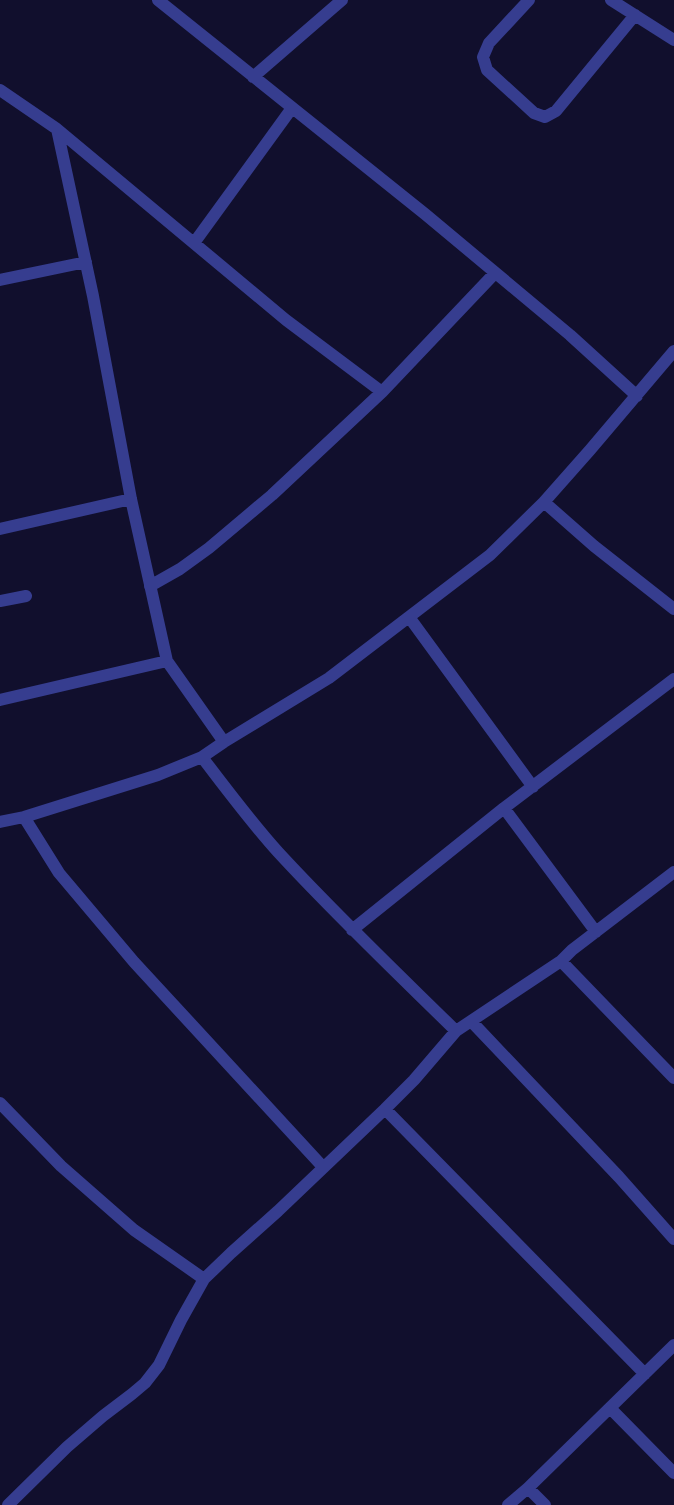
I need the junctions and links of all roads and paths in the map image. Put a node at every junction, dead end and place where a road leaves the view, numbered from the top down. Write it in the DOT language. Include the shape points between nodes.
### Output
graph roads {
  1 [pos="158,0"];
  2 [pos="342,0"];
  3 [pos="529,0"];
  4 [pos="611,0"];
  5 [pos="635,15"];
  6 [pos="674,40"];
  7 [pos="254,77"];
  8 [pos="0,90"];
  9 [pos="292,108"];
  10 [pos="57,129"];
  11 [pos="194,243"];
  12 [pos="86,262"];
  13 [pos="495,273"];
  14 [pos="0,280"];
  15 [pos="674,351"];
  16 [pos="382,392"];
  17 [pos="637,396"];
  18 [pos="131,500"];
  19 [pos="544,502"];
  20 [pos="0,529"];
  21 [pos="150,586"];
  22 [pos="26,596"];
  23 [pos="0,601"];
  24 [pos="674,608"];
  25 [pos="409,617"];
  26 [pos="167,661"];
  27 [pos="674,679"];
  28 [pos="0,700"];
  29 [pos="224,742"];
  30 [pos="202,757"];
  31 [pos="533,787"];
  32 [pos="504,808"];
  33 [pos="24,816"];
  34 [pos="0,822"];
  35 [pos="673,875"];
  36 [pos="352,930"];
  37 [pos="596,932"];
  38 [pos="561,960"];
  39 [pos="471,1021"];
  40 [pos="456,1031"];
  41 [pos="674,1078"];
  42 [pos="0,1103"];
  43 [pos="385,1109"];
  44 [pos="323,1167"];
  45 [pos="674,1239"];
  46 [pos="204,1279"];
  47 [pos="674,1345"];
  48 [pos="645,1374"];
  49 [pos="610,1408"];
  50 [pos="674,1473"];
  51 [pos="528,1488"];
  52 [pos="8,1505"];
  53 [pos="508,1505"];
  54 [pos="546,1505"];
  1 -- 7 [label="street"];
  2 -- 7 [label="street"];
  3 -- 5 [label="street" via="489,43 483,58 487,70 534,113 545,117 556,112"];
  4 -- 5 [label="street"];
  5 -- 6 [label="street"];
  7 -- 9 [label="street"];
  8 -- 10 [label="street"];
  9 -- 11 [label="street"];
  9 -- 13 [label="street"];
  10 -- 11 [label="street"];
  10 -- 12 [label="street"];
  11 -- 16 [label="street" via="286,320"];
  12 -- 14 [label="street"];
  12 -- 18 [label="street"];
  13 -- 16 [label="street"];
  13 -- 17 [label="street" via="570,335"];
  15 -- 17 [label="street"];
  16 -- 21 [label="street" via="272,495 209,548"];
  17 -- 19 [label="street"];
  18 -- 20 [label="street"];
  18 -- 21 [label="street"];
  19 -- 24 [label="street" via="594,546"];
  19 -- 25 [label="street" via="490,554"];
  21 -- 26 [label="street"];
  22 -- 23 [label="street"];
  25 -- 29 [label="street" via="329,678"];
  25 -- 31 [label="street"];
  26 -- 28 [label="street"];
  26 -- 29 [label="street"];
  27 -- 31 [label="street"];
  29 -- 30 [label="street"];
  30 -- 33 [label="street" via="158,775"];
  30 -- 36 [label="street" via="278,851"];
  31 -- 32 [label="street"];
  32 -- 36 [label="street"];
  32 -- 37 [label="street"];
  33 -- 34 [label="street"];
  33 -- 44 [label="street" via="59,873 119,944"];
  35 -- 37 [label="street"];
  36 -- 40 [label="street"];
  37 -- 38 [label="street"];
  38 -- 39 [label="street"];
  38 -- 41 [label="street"];
  39 -- 40 [label="street"];
  39 -- 45 [label="street"];
  40 -- 43 [label="street"];
  42 -- 46 [label="street" via="61,1166 134,1230"];
  43 -- 44 [label="street"];
  43 -- 48 [label="street"];
  44 -- 46 [label="street"];
  46 -- 52 [label="street" via="159,1365 145,1383 67,1447"];
  47 -- 48 [label="street"];
  48 -- 49 [label="street"];
  49 -- 50 [label="street"];
  49 -- 51 [label="street"];
  51 -- 53 [label="street"];
  51 -- 54 [label="street"];
}
